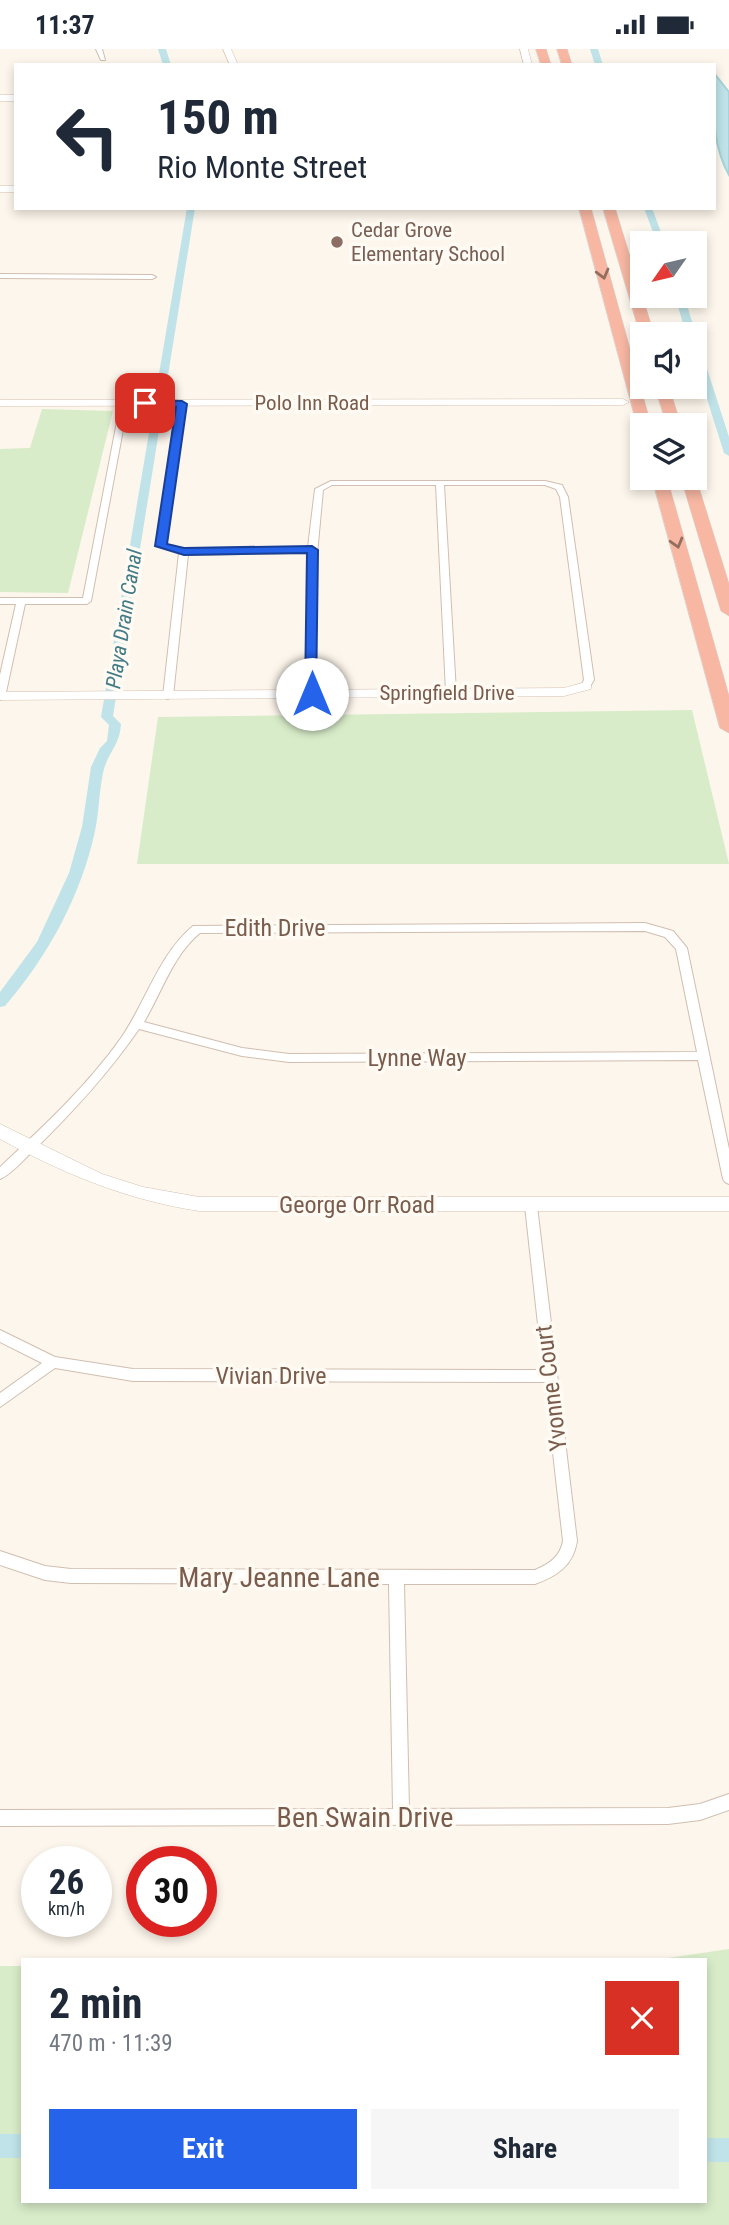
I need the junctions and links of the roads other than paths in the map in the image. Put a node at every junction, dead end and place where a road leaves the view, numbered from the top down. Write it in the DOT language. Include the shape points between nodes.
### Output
graph roads {
  1 [pos="99,49"];
  2 [pos="103,59"];
  3 [pos="586,210"];
  4 [pos="610,210"];
  5 [pos="0,277"];
  6 [pos="152,277"];
  7 [pos="643,322"];
  8 [pos="623,402"];
  9 [pos="0,403"];
  10 [pos="124,403"];
  11 [pos="178,404"];
  12 [pos="642,413"];
  13 [pos="440,483"];
  14 [pos="662,490"];
  15 [pos="694,490"];
  16 [pos="312,550"];
  17 [pos="184,552"];
  18 [pos="0,601"];
  19 [pos="21,601"];
  20 [pos="729,611"];
  21 [pos="586,687"];
  22 [pos="451,692"];
  23 [pos="312,694"];
  24 [pos="0,696"];
  25 [pos="168,696"];
  26 [pos="729,728"];
  27 [pos="137,1024"];
  28 [pos="702,1056"];
  29 [pos="0,1131"];
  30 [pos="28,1146"];
  31 [pos="0,1174"];
  32 [pos="729,1179"];
  33 [pos="729,1204"];
  34 [pos="531,1206"];
  35 [pos="0,1336"];
  36 [pos="52,1362"];
  37 [pos="549,1376"];
  38 [pos="0,1401"];
  39 [pos="0,1558"];
  40 [pos="558,1566"];
  41 [pos="396,1577"];
  42 [pos="729,1801"];
  43 [pos="401,1817"];
  44 [pos="0,1818"];
  1 -- 2 [label="street"];
  3 -- 12 [label="highway, one-way"];
  4 -- 7 [label="highway"];
  5 -- 6 [label="street"];
  8 -- 11 [label="street, Polo Inn Road"];
  9 -- 10 [label="street, Polo Inn Road"];
  10 -- 11 [label="street, Polo Inn Road"];
  10 -- 19 [label="street" via="87,601"];
  11 -- 17 [label="street" via="161,543 164,548"];
  13 -- 16 [label="street" via="324,485 319,489"];
  13 -- 21 [label="street" via="545,482 559,487 589,680"];
  13 -- 22 [label="street"];
  14 -- 26 [label="highway, one-way"];
  15 -- 20 [label="highway"];
  16 -- 17 [label="street"];
  16 -- 23 [label="street"];
  17 -- 25 [label="street"];
  18 -- 19 [label="street"];
  19 -- 24 [label="street"];
  21 -- 22 [label="street, Springfield Drive" via="564,692"];
  22 -- 23 [label="street, Springfield Drive"];
  23 -- 25 [label="street, Springfield Drive"];
  24 -- 25 [label="street, Springfield Drive"];
  27 -- 28 [label="street, Lynne Way" via="242,1052 289,1058"];
  27 -- 28 [label="street, Edith Drive" via="184,941 201,928 645,927 669,934 681,948"];
  27 -- 30 [label="street, Edith Drive"];
  28 -- 32 [label="street"];
  29 -- 30 [label="street, George Orr Road"];
  30 -- 31 [label="street, Edith Drive"];
  30 -- 34 [label="street, George Orr Road" via="97,1182 199,1204"];
  33 -- 34 [label="street, George Orr Road"];
  34 -- 37 [label="street, Yvonne Court"];
  35 -- 36 [label="street, Vivian Drive"];
  36 -- 37 [label="street, Vivian Drive" via="160,1376"];
  36 -- 38 [label="street"];
  37 -- 40 [label="street, Yvonne Court" via="570,1541"];
  39 -- 41 [label="street, Mary Jeanne Lane" via="71,1576"];
  40 -- 41 [label="street, Mary Jeanne Lane" via="535,1577"];
  41 -- 43 [label="street"];
  42 -- 43 [label="street, Ben Swain Drive" via="700,1812 667,1816"];
  43 -- 44 [label="street, Ben Swain Drive"];
}
